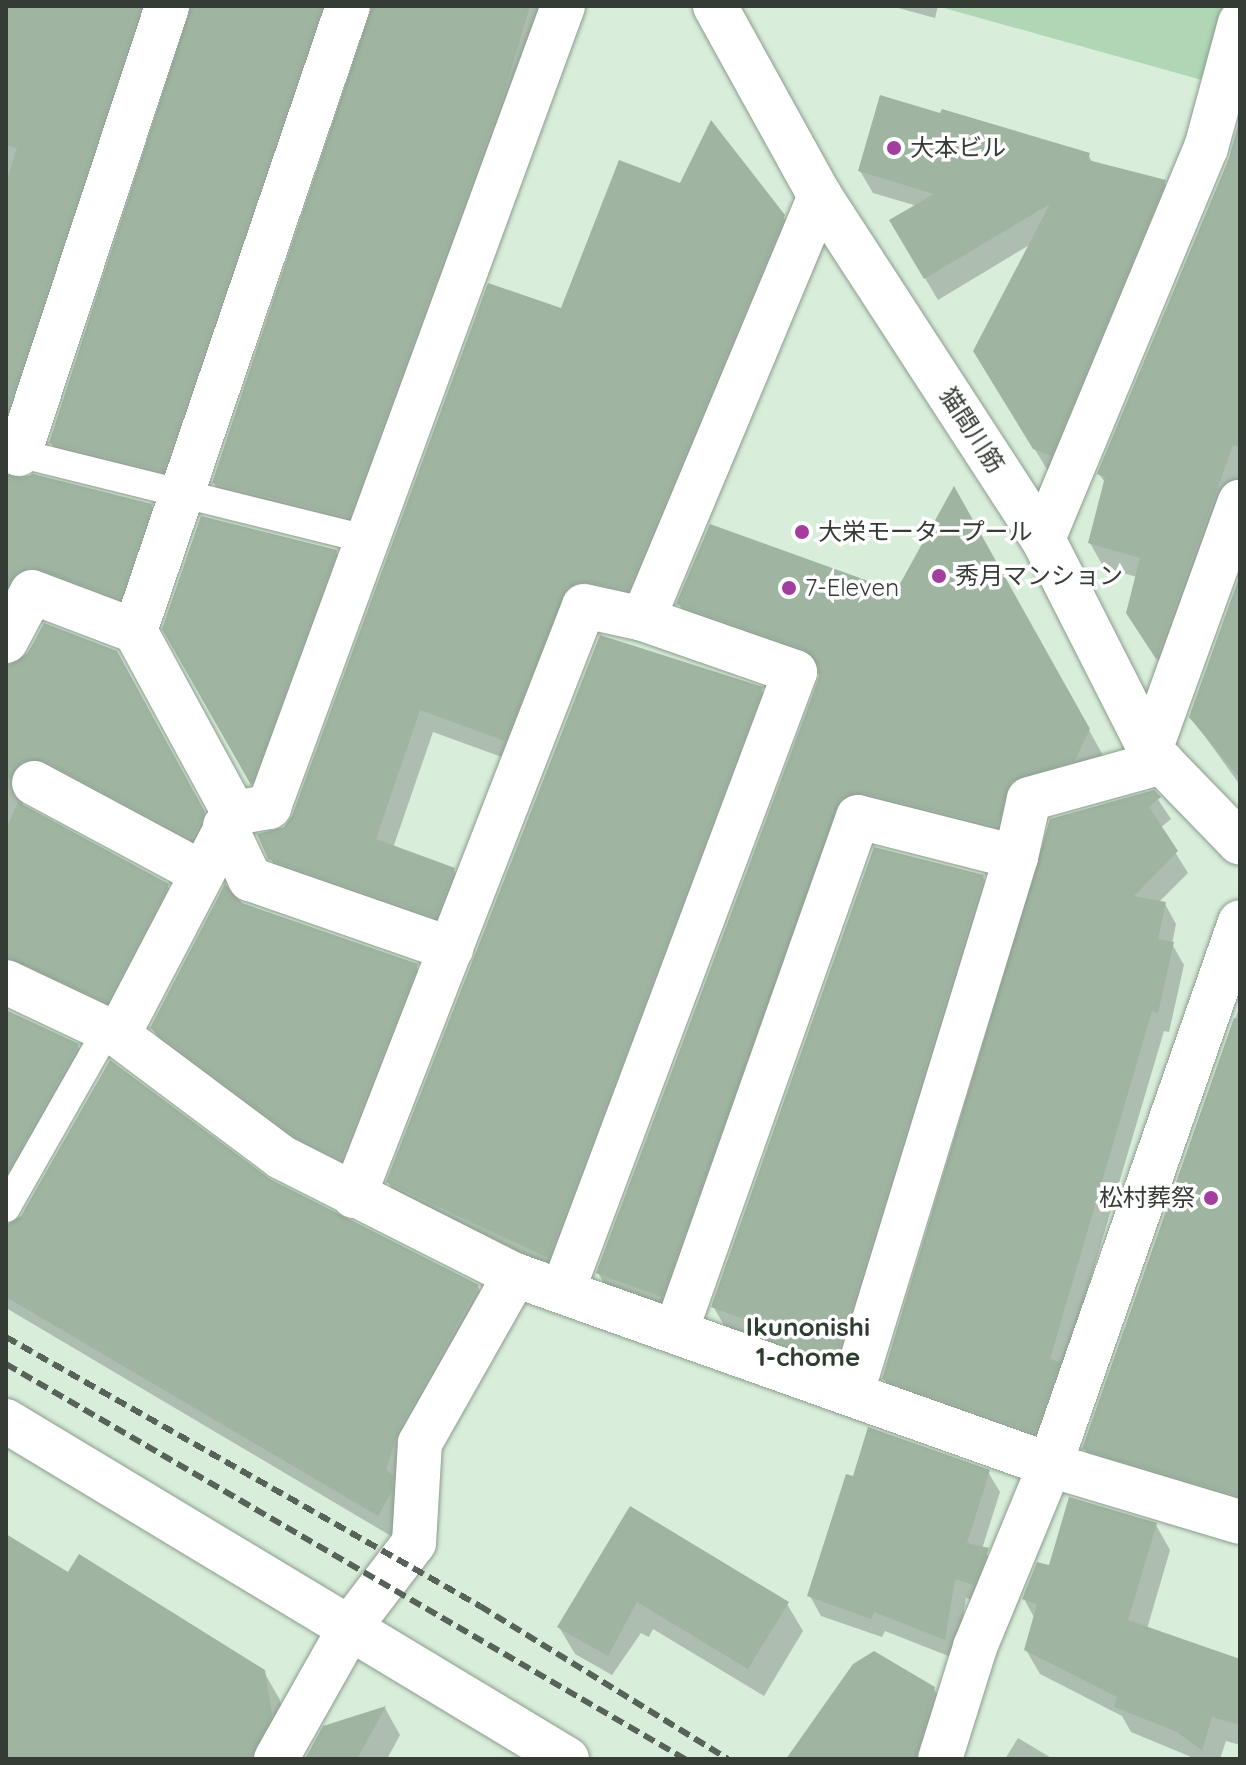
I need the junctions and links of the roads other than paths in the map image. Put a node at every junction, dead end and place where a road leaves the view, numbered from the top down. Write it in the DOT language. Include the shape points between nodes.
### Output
graph roads {
  1 [pos="167,6"];
  2 [pos="348,6"];
  3 [pos="563,6"];
  4 [pos="715,6"];
  5 [pos="1240,23"];
  6 [pos="820,196"];
  7 [pos="12,452"];
  8 [pos="184,497"];
  9 [pos="1240,502"];
  10 [pos="365,539"];
  11 [pos="1043,539"];
  12 [pos="643,619"];
  13 [pos="135,631"];
  14 [pos="6,641"];
  15 [pos="1156,756"];
  16 [pos="34,783"];
  17 [pos="230,820"];
  18 [pos="1240,843"];
  19 [pos="1016,857"];
  20 [pos="202,873"];
  21 [pos="1240,922"];
  22 [pos="451,949"];
  23 [pos="6,982"];
  24 [pos="112,1032"];
  25 [pos="354,1196"];
  26 [pos="6,1208"];
  27 [pos="515,1275"];
  28 [pos="563,1290"];
  29 [pos="676,1331"];
  30 [pos="852,1392"];
  31 [pos="6,1421"];
  32 [pos="1050,1465"];
  33 [pos="1240,1522"];
  34 [pos="352,1624"];
  35 [pos="276,1759"];
  36 [pos="567,1759"];
  37 [pos="940,1759"];
  1 -- 7 [label="street"];
  2 -- 8 [label="street"];
  3 -- 10 [label="street"];
  4 -- 6 [label="street, 猫間川筋"];
  5 -- 11 [label="street" via="1206,148"];
  6 -- 11 [label="street, 猫間川筋"];
  6 -- 12 [label="street"];
  7 -- 8 [label="lane"];
  8 -- 10 [label="lane"];
  8 -- 13 [label="street"];
  9 -- 15 [label="street"];
  10 -- 17 [label="street" via="269,807"];
  11 -- 15 [label="street, 猫間川筋"];
  12 -- 22 [label="street" via="584,606"];
  12 -- 28 [label="street" via="795,672"];
  13 -- 14 [label="street" via="32,592"];
  13 -- 17 [label="street"];
  15 -- 18 [label="street, 猫間川筋"];
  15 -- 19 [label="street" via="1029,799"];
  16 -- 20 [label="street"];
  17 -- 20 [label="street"];
  17 -- 22 [label="street" via="250,879"];
  19 -- 29 [label="street" via="858,817"];
  19 -- 30 [label="street"];
  20 -- 24 [label="street"];
  21 -- 32 [label="street"];
  22 -- 25 [label="street"];
  23 -- 24 [label="street"];
  24 -- 25 [label="street" via="281,1157"];
  24 -- 26 [label="lane"];
  25 -- 27 [label="street"];
  27 -- 28 [label="street"];
  27 -- 34 [label="street" via="420,1443 414,1543"];
  28 -- 29 [label="street"];
  29 -- 30 [label="street"];
  30 -- 32 [label="street"];
  31 -- 34 [label="street"];
  32 -- 33 [label="street"];
  32 -- 37 [label="street" via="975,1647"];
  34 -- 35 [label="street"];
  34 -- 36 [label="street"];
}
